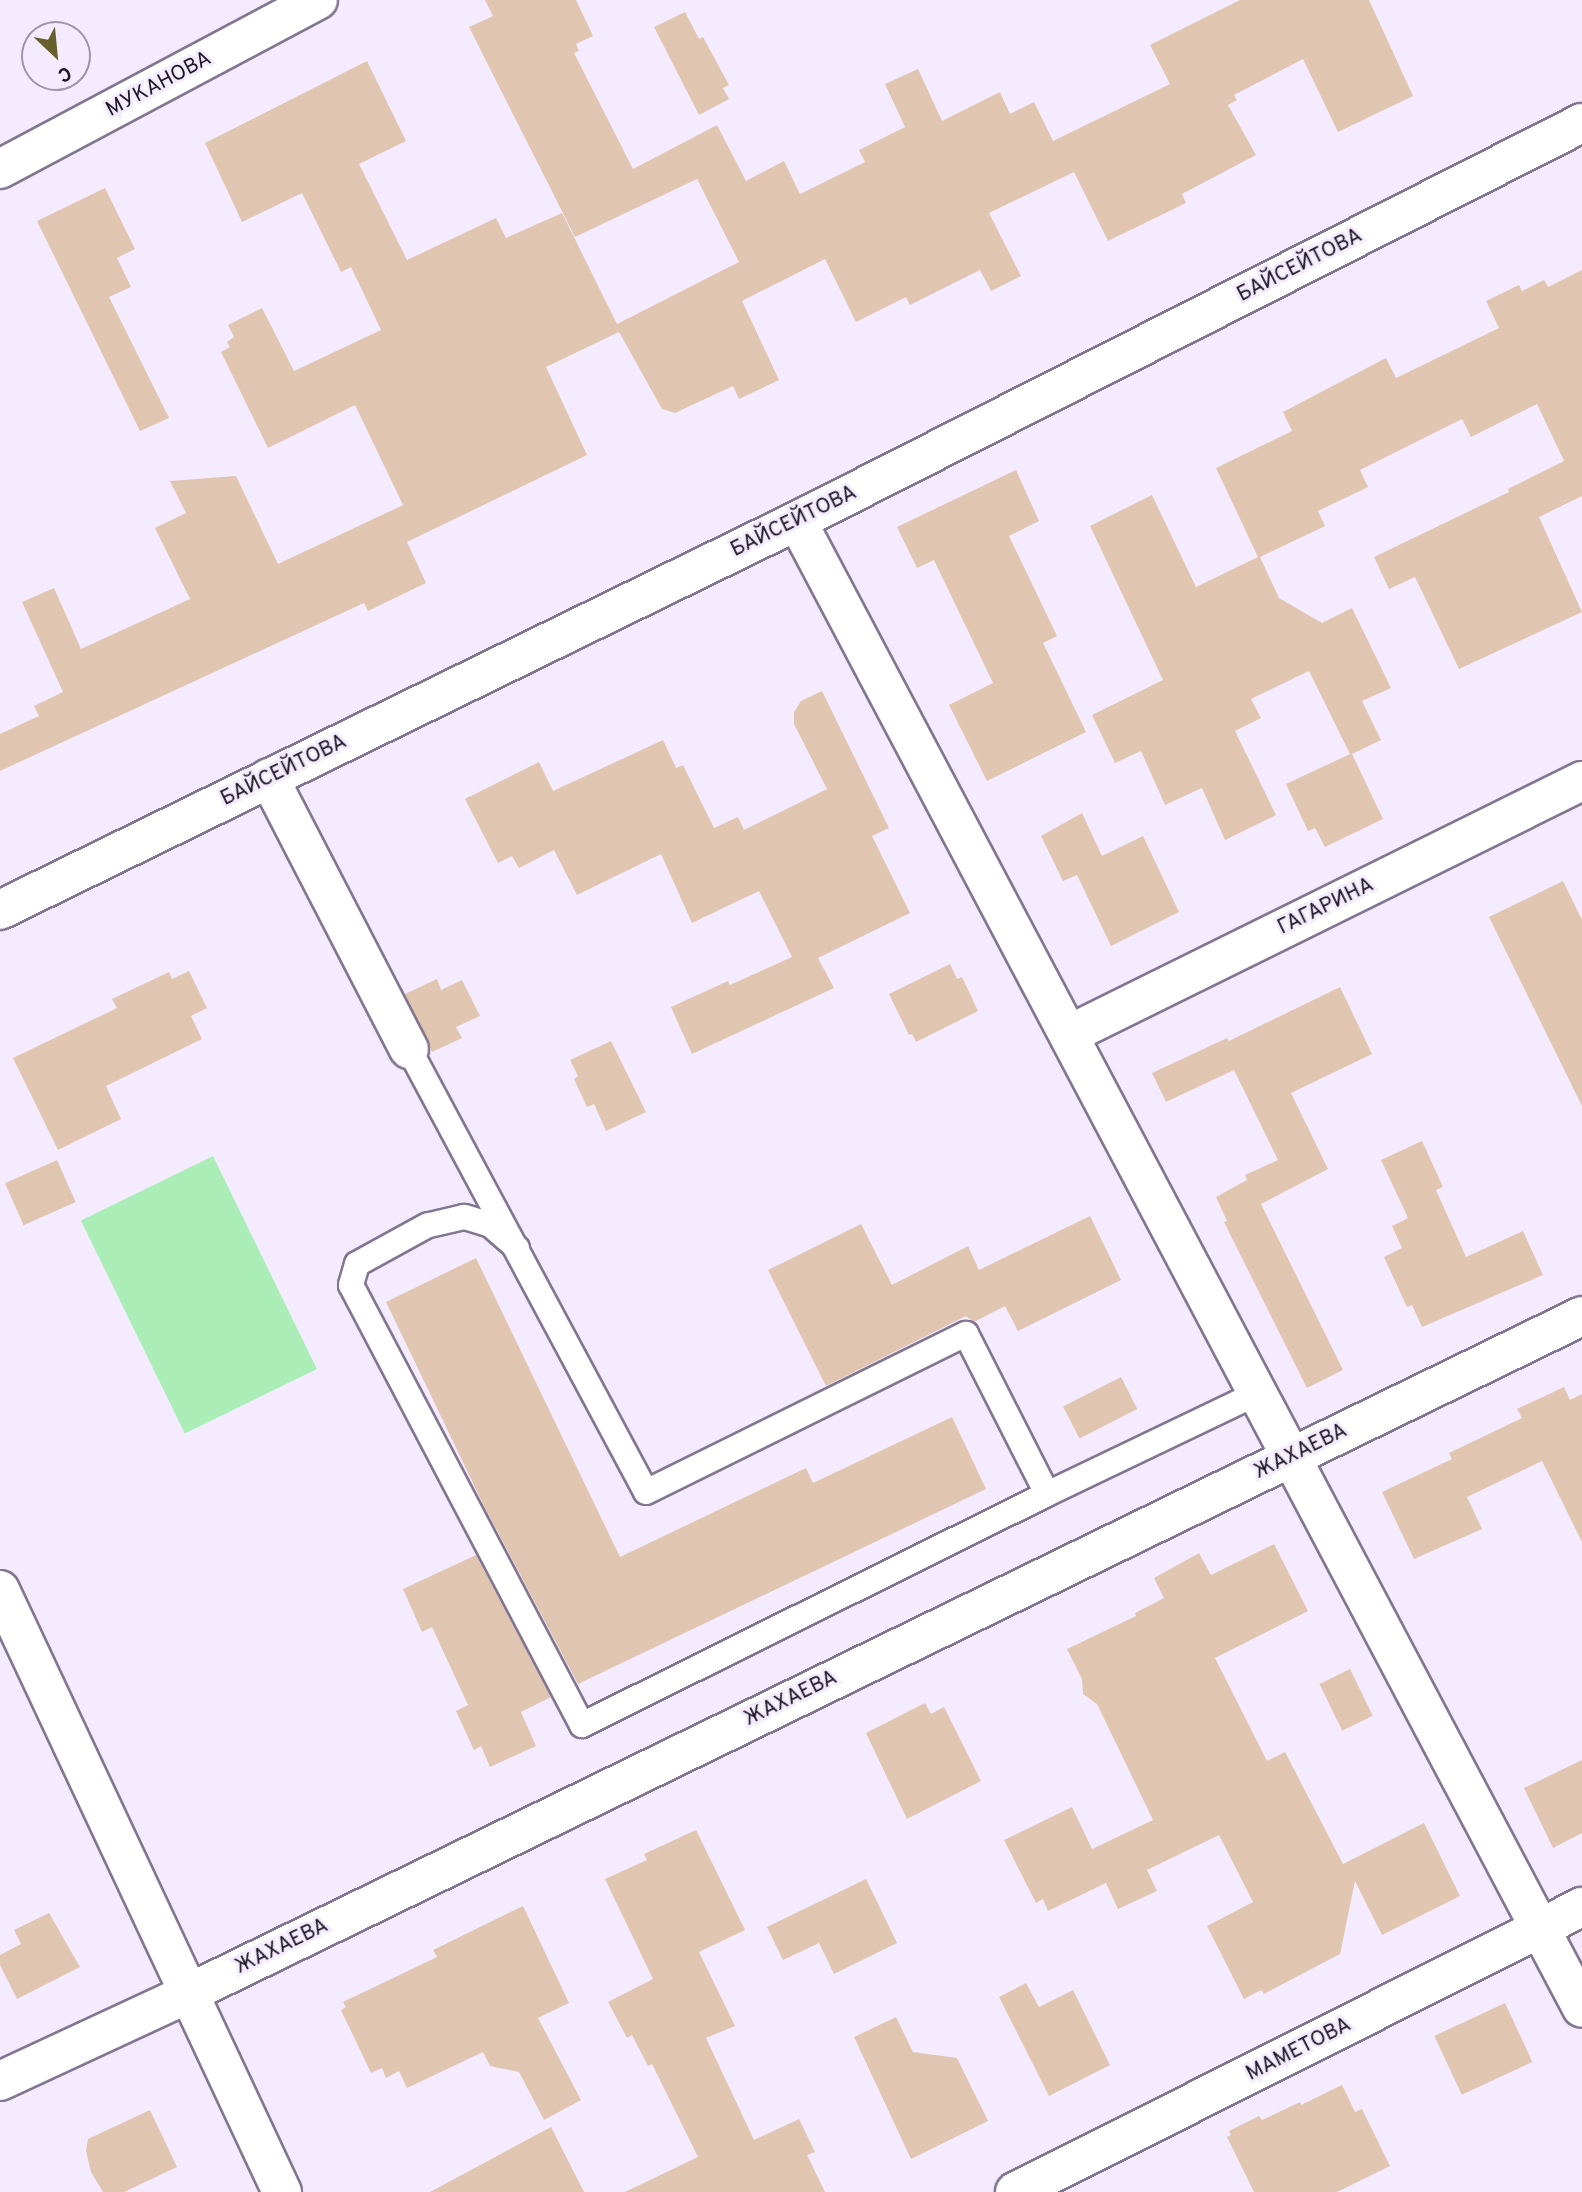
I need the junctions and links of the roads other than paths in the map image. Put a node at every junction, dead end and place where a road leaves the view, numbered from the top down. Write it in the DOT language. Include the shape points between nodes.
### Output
graph roads {
  1 [pos="317,0"];
  2 [pos="1582,123"];
  3 [pos="0,169"];
  4 [pos="797,521"];
  5 [pos="269,778"];
  6 [pos="1582,781"];
  7 [pos="0,910"];
  8 [pos="1070,1034"];
  9 [pos="409,1049"];
  10 [pos="517,1248"];
  11 [pos="1582,1316"];
  12 [pos="1256,1394"];
  13 [pos="1293,1456"];
  14 [pos="1047,1494"];
  15 [pos="1,1593"];
  16 [pos="1582,1907"];
  17 [pos="1540,1928"];
  18 [pos="187,1994"];
  19 [pos="1582,2008"];
  20 [pos="0,2081"];
  21 [pos="282,2192"];
  22 [pos="1015,2192"];
  1 -- 3 [label="street, МУКАНОВА"];
  2 -- 4 [label="street, БАЙСЕЙТОВА"];
  4 -- 5 [label="street, БАЙСЕЙТОВА"];
  4 -- 8 [label="street"];
  5 -- 7 [label="street, БАЙСЕЙТОВА"];
  5 -- 9 [label="street"];
  6 -- 8 [label="street, ГАГАРИНА"];
  8 -- 12 [label="street"];
  9 -- 10 [label="lane"];
  10 -- 14 [label="lane" via="646,1492 966,1334"];
  10 -- 14 [label="lane" via="491,1225 464,1217 428,1224 357,1264 351,1285 582,1725"];
  11 -- 13 [label="street, ЖАХАЕВА"];
  12 -- 13 [label="street"];
  12 -- 14 [label="lane"];
  13 -- 17 [label="street"];
  13 -- 18 [label="street, ЖАХАЕВА"];
  15 -- 18 [label="street"];
  16 -- 17 [label="street, МАМЕТОВА"];
  17 -- 19 [label="street"];
  17 -- 22 [label="street, МАМЕТОВА"];
  18 -- 20 [label="street, ЖАХАЕВА"];
  18 -- 21 [label="street"];
}
